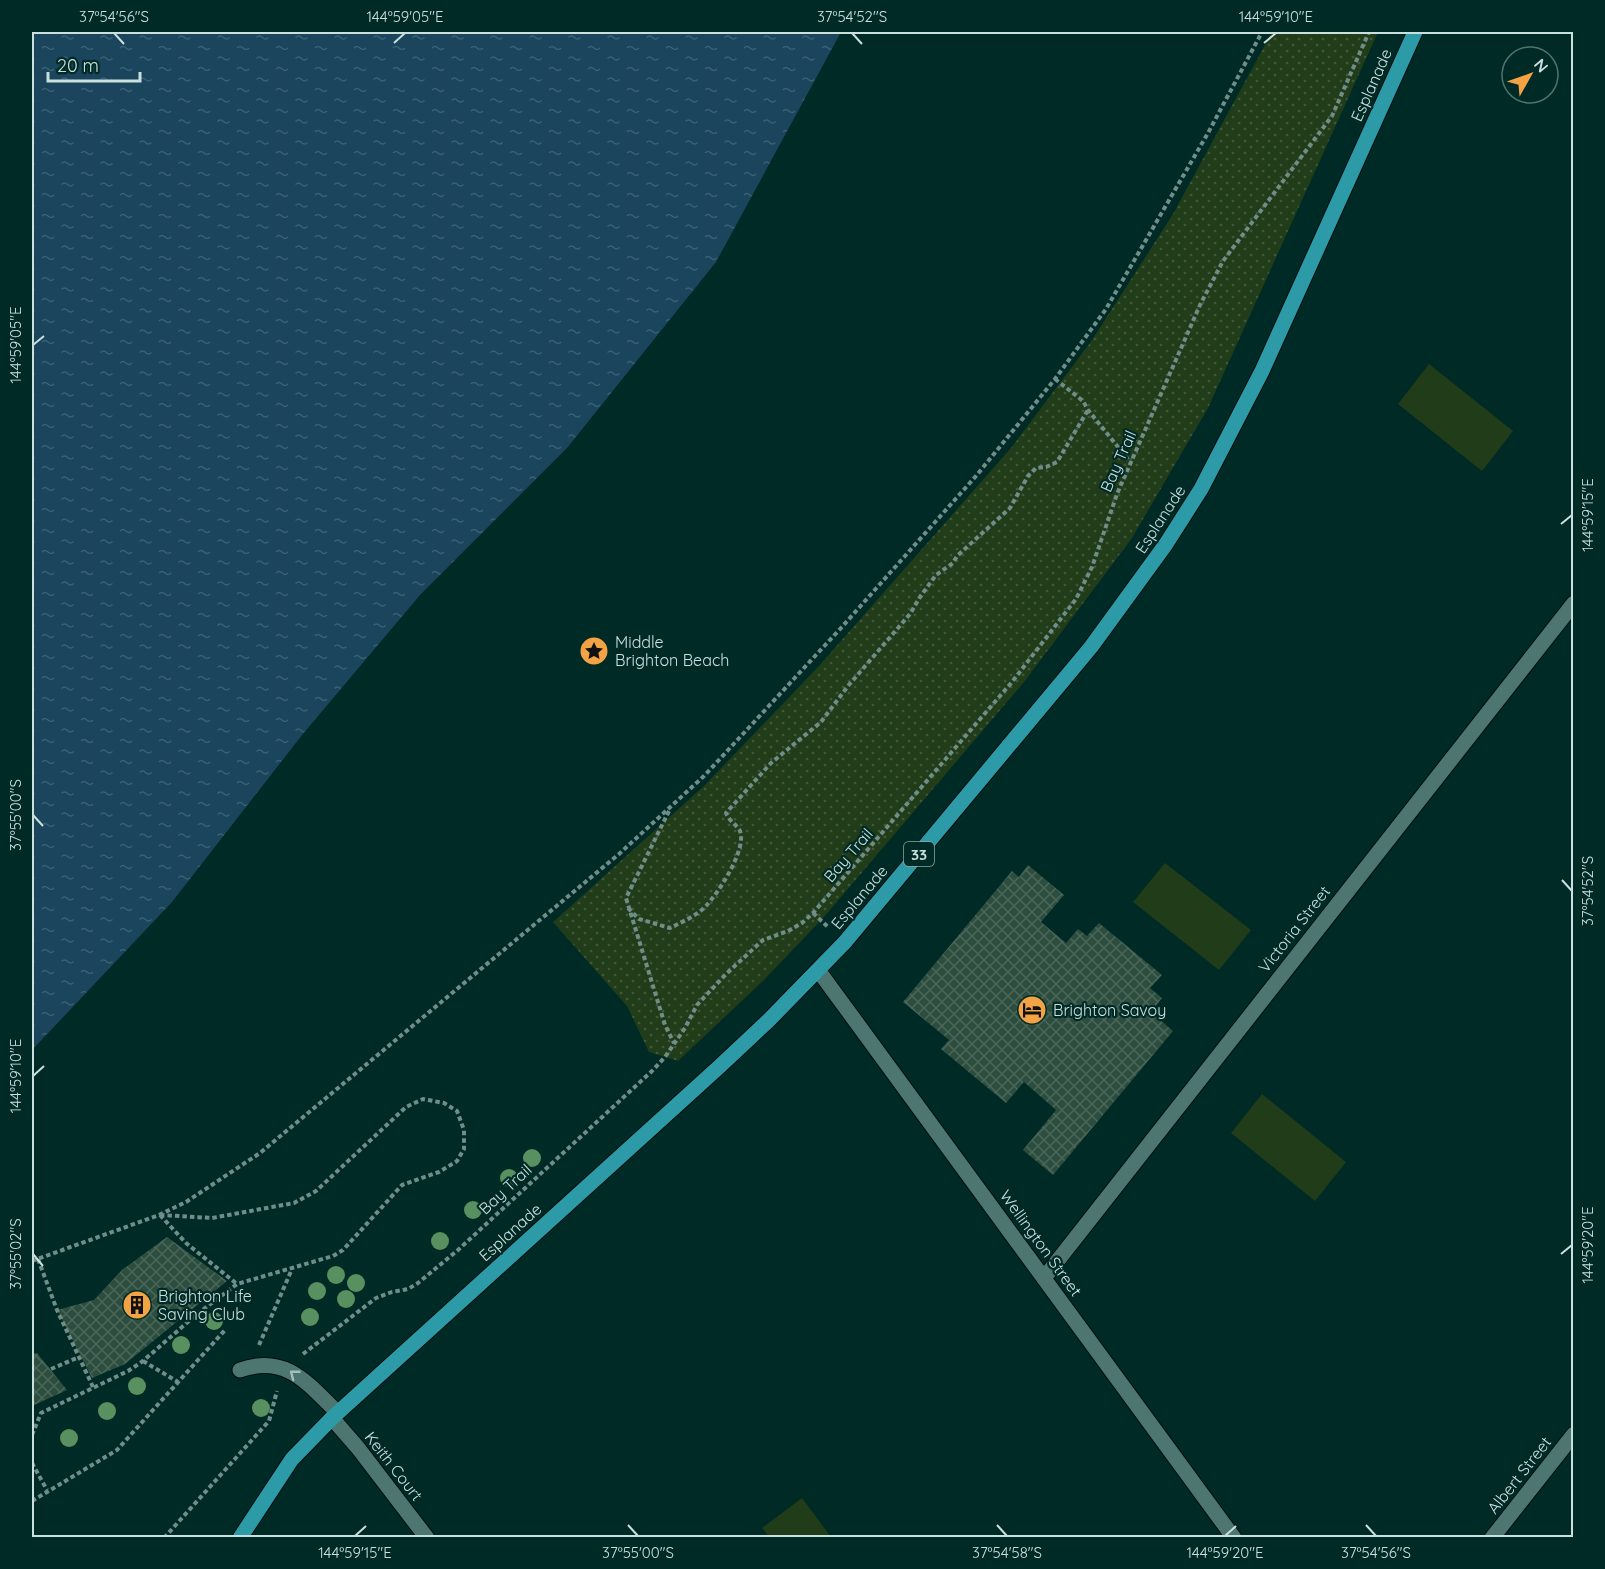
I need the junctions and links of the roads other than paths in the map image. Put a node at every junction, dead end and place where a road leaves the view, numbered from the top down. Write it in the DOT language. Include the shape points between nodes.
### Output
graph roads {
  1 [pos="1415,32"];
  2 [pos="1574,603"];
  3 [pos="818,970"];
  4 [pos="1044,1278"];
  5 [pos="244,1369"];
  6 [pos="334,1415"];
  7 [pos="1574,1434"];
  8 [pos="240,1538"];
  9 [pos="427,1538"];
  10 [pos="1234,1538"];
  11 [pos="1492,1538"];
  1 -- 3 [label="main road, Esplanade / 33" via="1262,371 1201,489 1166,544 1091,647"];
  2 -- 4 [label="street, Victoria Street"];
  3 -- 4 [label="street, Wellington Street"];
  3 -- 6 [label="main road, Esplanade / 33" via="720,1066"];
  4 -- 10 [label="street, Wellington Street"];
  6 -- 5 [label="street, Keith Court, one-way" via="316,1391 287,1368 271,1364"];
  6 -- 8 [label="main road, Esplanade / 33" via="292,1459"];
  6 -- 9 [label="street, Keith Court"];
  7 -- 11 [label="street, Albert Street"];
}
